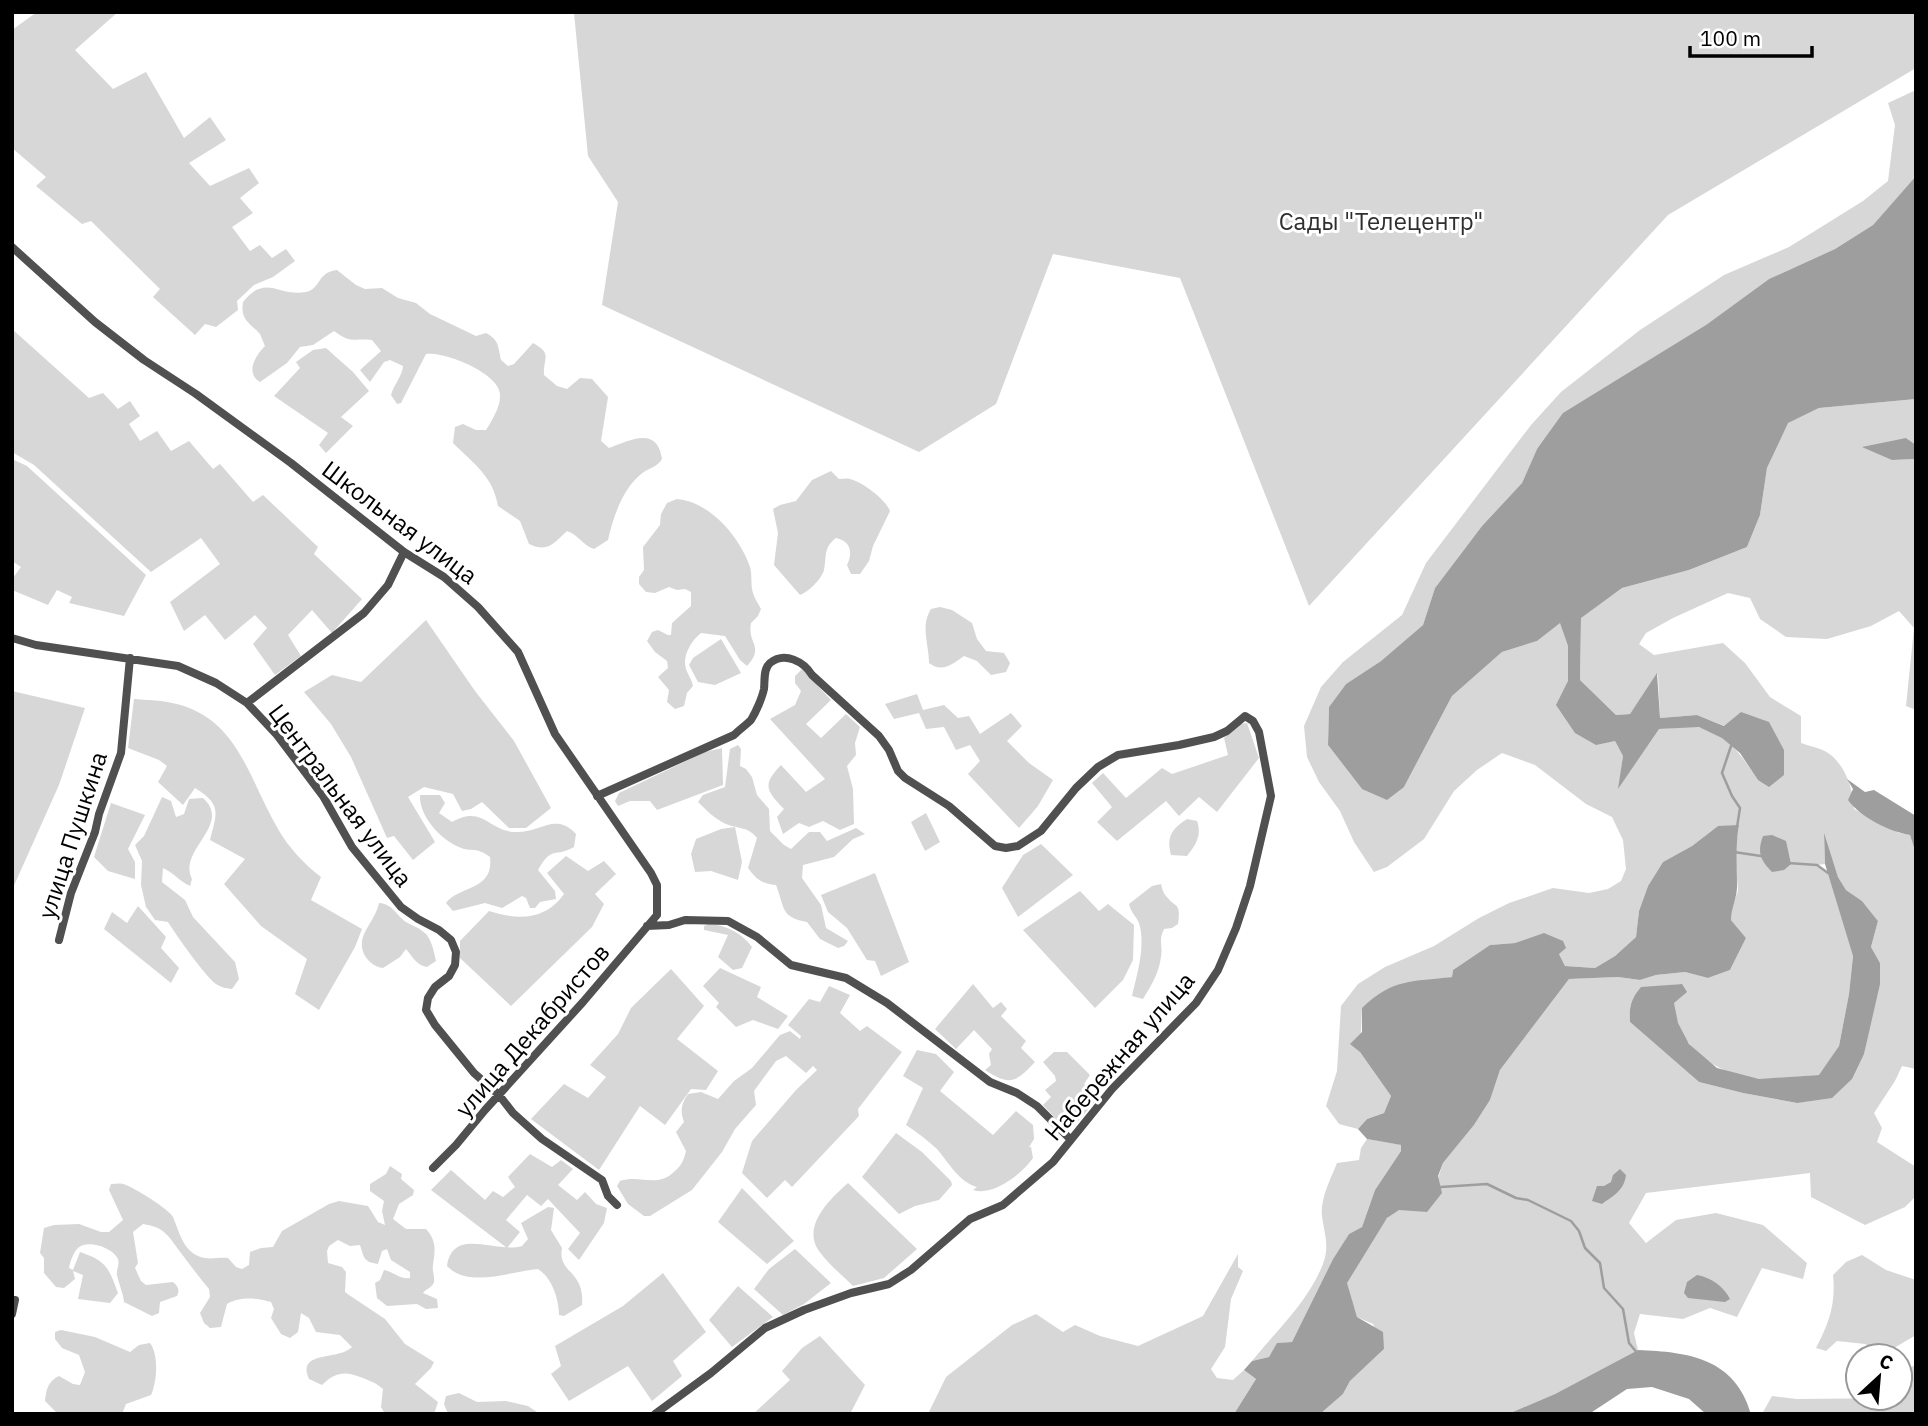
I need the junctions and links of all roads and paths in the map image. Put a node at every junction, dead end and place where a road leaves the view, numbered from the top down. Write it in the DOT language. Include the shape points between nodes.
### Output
graph roads {
  1 [pos="12,247"];
  2 [pos="404,552"];
  3 [pos="12,638"];
  4 [pos="130,658"];
  5 [pos="247,703"];
  6 [pos="597,796"];
  7 [pos="657,915"];
  8 [pos="647,926"];
  9 [pos="59,940"];
  10 [pos="499,1095"];
  11 [pos="1070,1139"];
  12 [pos="433,1168"];
  13 [pos="617,1205"];
  14 [pos="15,1300"];
  15 [pos="12,1314"];
  16 [pos="655,1414"];
  1 -- 2 [label="street, Школьная улица" via="95,322 291,463"];
  2 -- 5 [label="street" via="388,585 364,612"];
  2 -- 6 [label="street, Школьная улица" via="444,576 518,652 555,734"];
  3 -- 4 [label="street, Центральная улица"];
  4 -- 5 [label="street, Центральная улица" via="178,666"];
  4 -- 9 [label="street, улица Пушкина" via="121,753"];
  5 -- 10 [label="street, Центральная улица" via="277,735 323,796 352,847 401,907 451,940 455,965 435,987 426,1010 474,1073"];
  6 -- 7 [label="street, Школьная улица" via="651,873 657,885"];
  6 -- 11 [label="street, Набережная улица" via="734,734 751,720 770,663 783,659 805,664 879,736 905,778 949,806 989,842 1006,848 1041,831 1076,788 1118,755 1214,737 1245,716 1253,721 1271,796 1236,929 1218,970 1196,1003"];
  7 -- 8 [label="street, улица Декабристов"];
  8 -- 10 [label="street, улица Декабристов"];
  8 -- 11 [label="street" via="685,920 728,921 791,965 846,978 887,1003 989,1082 1037,1106"];
  10 -- 12 [label="street, улица Декабристов"];
  10 -- 13 [label="street, Центральная улица" via="542,1139 602,1180"];
  11 -- 16 [label="street, Набережная улица" via="1012,1198 971,1219 911,1270 889,1284 851,1293 765,1328"];
  14 -- 15 [label="street"];
}
